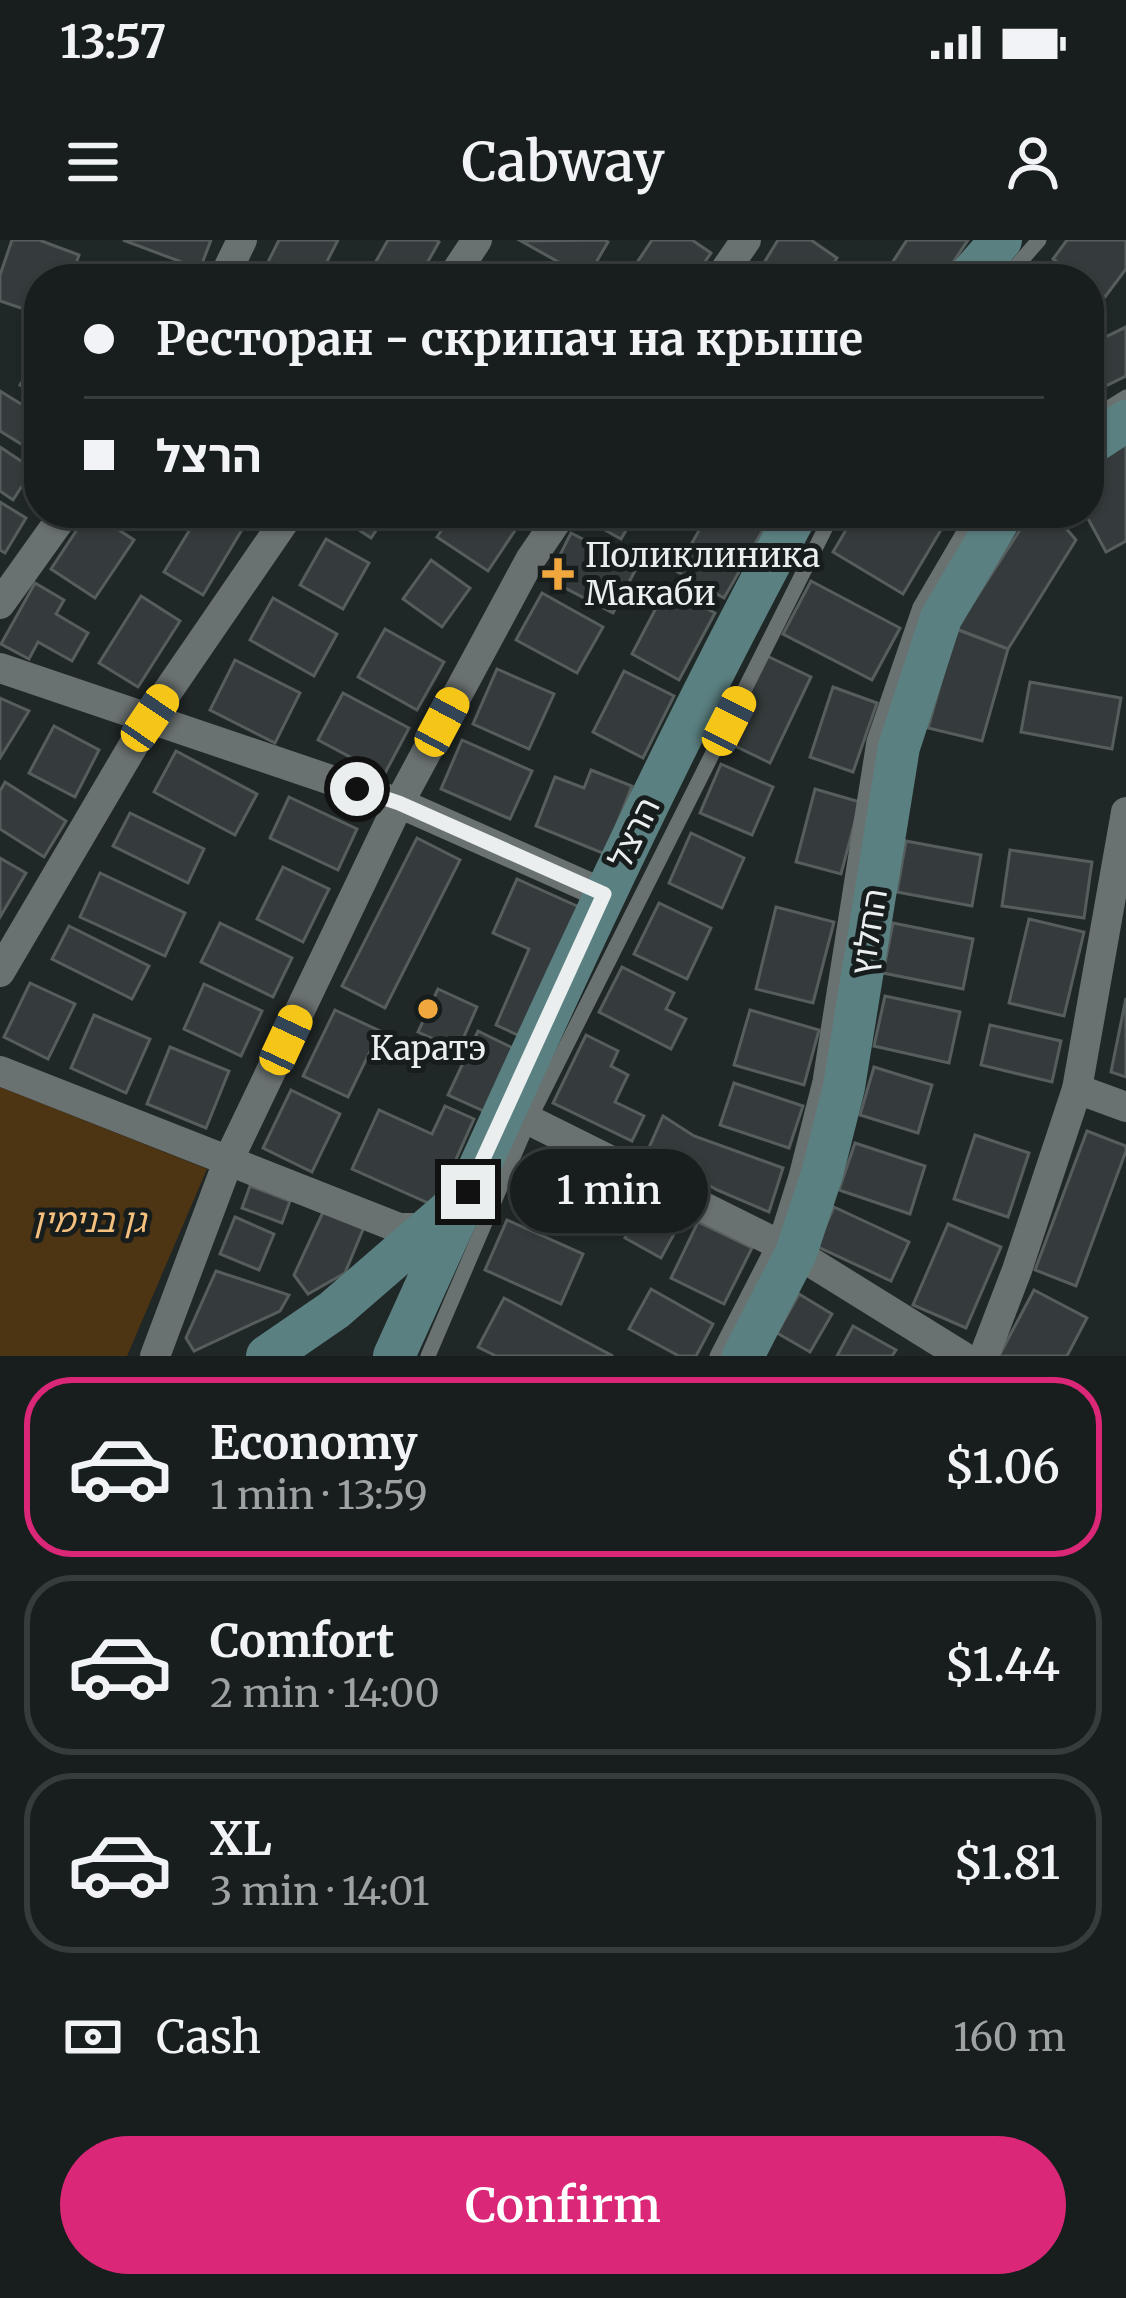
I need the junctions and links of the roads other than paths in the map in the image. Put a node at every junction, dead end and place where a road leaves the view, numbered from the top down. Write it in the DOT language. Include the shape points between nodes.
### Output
graph roads {
  1 [pos="1001,240"];
  2 [pos="1039,240"];
  3 [pos="980,264"];
  4 [pos="1018,264"];
  5 [pos="54,528"];
  6 [pos="280,528"];
  7 [pos="552,528"];
  8 [pos="789,528"];
  9 [pos="825,528"];
  10 [pos="966,528"];
  11 [pos="994,528"];
  12 [pos="0,604"];
  13 [pos="0,668"];
  14 [pos="150,718"];
  15 [pos="399,803"];
  16 [pos="1126,812"];
  17 [pos="1120,892"];
  18 [pos="604,894"];
  19 [pos="0,972"];
  20 [pos="0,1071"];
  21 [pos="1077,1089"];
  22 [pos="1126,1107"];
  23 [pos="514,1122"];
  24 [pos="229,1159"];
  25 [pos="468,1192"];
  26 [pos="434,1222"];
  27 [pos="786,1248"];
  28 [pos="388,1263"];
  29 [pos="428,1280"];
  30 [pos="418,1353"];
  31 [pos="155,1356"];
  32 [pos="267,1356"];
  33 [pos="717,1356"];
  34 [pos="743,1356"];
  35 [pos="962,1356"];
  36 [pos="984,1356"];
  1 -- 3 [label="street"];
  2 -- 4 [label="lane"];
  5 -- 12 [label="street"];
  6 -- 14 [label="street"];
  7 -- 15 [label="street"];
  8 -- 18 [label="street, הרצל"];
  9 -- 23 [label="lane"];
  10 -- 27 [label="lane" via="920,607 874,741"];
  11 -- 27 [label="street, החלוץ" via="941,618 899,747 844,1087 822,1174"];
  13 -- 14 [label="street"];
  14 -- 15 [label="street"];
  14 -- 19 [label="street"];
  15 -- 18 [label="street"];
  15 -- 24 [label="street"];
  16 -- 17 [label="street"];
  17 -- 21 [label="street"];
  18 -- 23 [label="street, הרצל"];
  20 -- 24 [label="street"];
  21 -- 22 [label="street"];
  21 -- 36 [label="street"];
  23 -- 25 [label="street, הרצל"];
  23 -- 27 [label="street"];
  23 -- 30 [label="lane"];
  24 -- 26 [label="street" via="399,1228"];
  24 -- 31 [label="street"];
  25 -- 26 [label="street"];
  25 -- 29 [label="street, הרצל"];
  26 -- 28 [label="street"];
  27 -- 33 [label="lane"];
  27 -- 34 [label="street, החלוץ"];
  27 -- 35 [label="street"];
  28 -- 29 [label="lane" via="407,1263"];
  28 -- 32 [label="street"];
  29 -- 30 [label="street, הרצל"];
}
